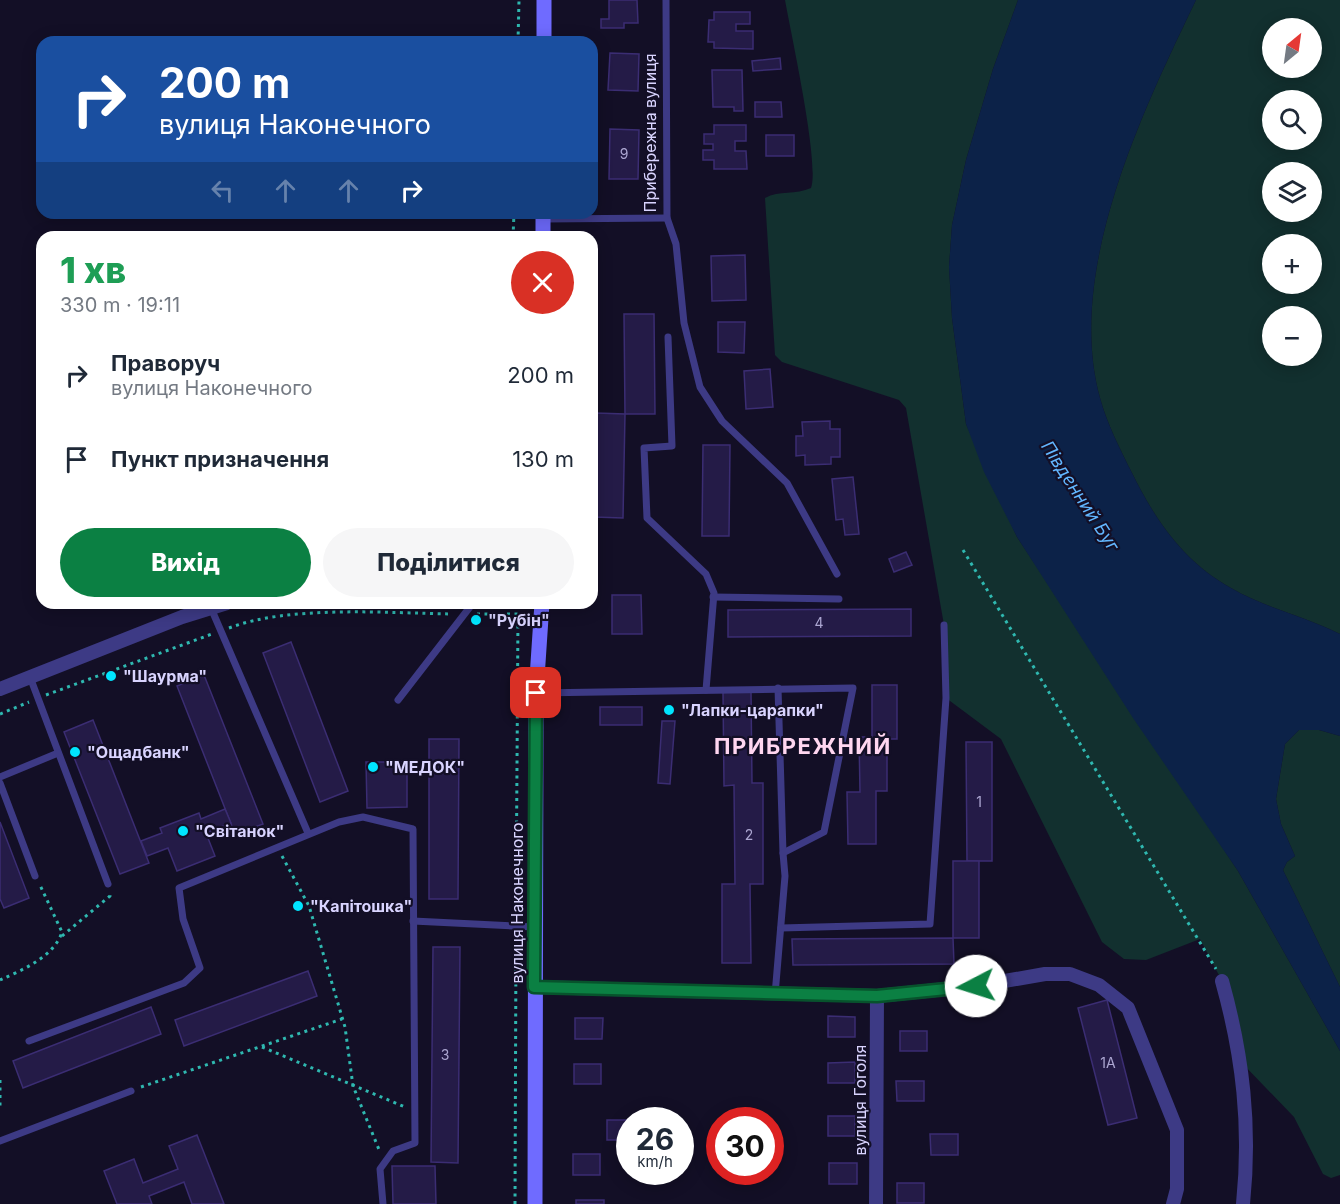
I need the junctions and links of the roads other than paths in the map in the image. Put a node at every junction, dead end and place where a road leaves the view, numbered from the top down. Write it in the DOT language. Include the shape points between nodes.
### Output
graph roads {
  1 [pos="544,0"];
  2 [pos="666,0"];
  3 [pos="544,36"];
  4 [pos="598,217"];
  5 [pos="667,218"];
  6 [pos="668,337"];
  7 [pos="837,574"];
  8 [pos="713,597"];
  9 [pos="839,599"];
  10 [pos="207,609"];
  11 [pos="211,609"];
  12 [pos="469,609"];
  13 [pos="542,609"];
  14 [pos="944,625"];
  15 [pos="30,677"];
  16 [pos="778,688"];
  17 [pos="0,689"];
  18 [pos="706,690"];
  19 [pos="536,693"];
  20 [pos="398,700"];
  21 [pos="58,753"];
  22 [pos="0,777"];
  23 [pos="0,783"];
  24 [pos="308,833"];
  25 [pos="783,853"];
  26 [pos="35,876"];
  27 [pos="108,884"];
  28 [pos="413,921"];
  29 [pos="534,927"];
  30 [pos="781,928"];
  31 [pos="1222,981"];
  32 [pos="534,987"];
  33 [pos="775,995"];
  34 [pos="877,996"];
  35 [pos="29,1041"];
  36 [pos="131,1091"];
  37 [pos="0,1141"];
  38 [pos="383,1204"];
  39 [pos="535,1204"];
  40 [pos="876,1204"];
  41 [pos="1173,1204"];
  42 [pos="1243,1204"];
  1 -- 3 [label="street"];
  2 -- 5 [label="lane, Прибережна вулиця"];
  4 -- 5 [label="lane"];
  5 -- 7 [label="lane, Прибережна вулиця" via="676,244 684,323 700,387 722,421 787,483"];
  6 -- 8 [label="lane" via="672,446 644,448 646,518 706,574"];
  8 -- 9 [label="lane"];
  8 -- 18 [label="lane"];
  10 -- 15 [label="street"];
  11 -- 24 [label="lane"];
  12 -- 20 [label="lane"];
  13 -- 19 [label="street, вулиця Наконечного"];
  14 -- 30 [label="lane" via="946,698 930,924"];
  15 -- 17 [label="street"];
  15 -- 21 [label="lane"];
  16 -- 18 [label="lane"];
  16 -- 25 [label="lane"];
  16 -- 25 [label="lane" via="853,688 824,832"];
  18 -- 19 [label="lane"];
  19 -- 29 [label="street, вулиця Наконечного"];
  21 -- 22 [label="lane"];
  21 -- 27 [label="lane"];
  23 -- 26 [label="lane"];
  24 -- 28 [label="lane" via="363,817 413,828"];
  24 -- 35 [label="lane" via="179,888 183,919 200,968 184,983"];
  25 -- 30 [label="lane"];
  28 -- 29 [label="lane"];
  28 -- 38 [label="lane" via="415,1143 393,1151 380,1168"];
  29 -- 32 [label="street, вулиця Наконечного"];
  30 -- 33 [label="lane"];
  31 -- 42 [label="street" via="1233,1020 1247,1115 1248,1160"];
  32 -- 33 [label="street"];
  32 -- 39 [label="street, вулиця Наконечного"];
  33 -- 34 [label="street"];
  34 -- 40 [label="street, вулиця Гоголя"];
  34 -- 41 [label="street" via="1045,974 1070,974 1099,985 1128,1008 1177,1131 1177,1189"];
  36 -- 37 [label="lane"];
}
